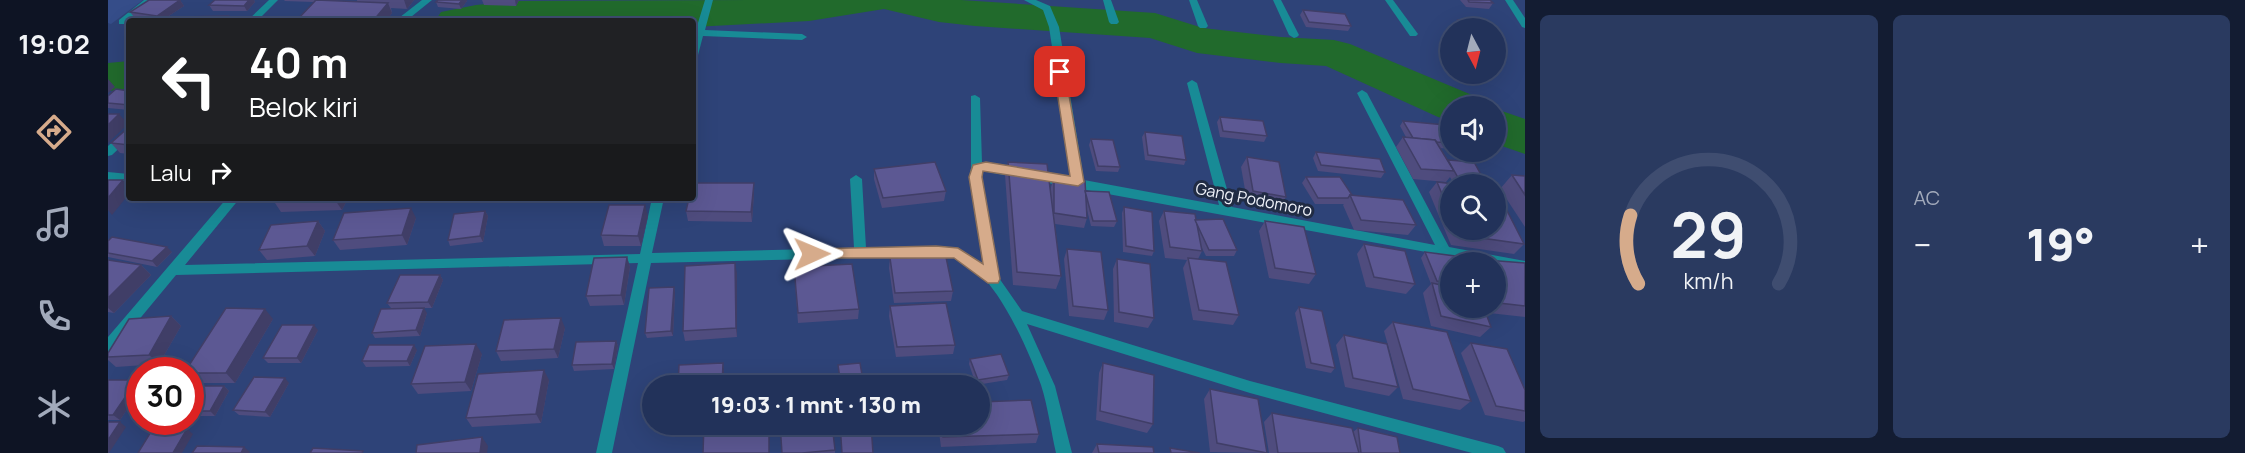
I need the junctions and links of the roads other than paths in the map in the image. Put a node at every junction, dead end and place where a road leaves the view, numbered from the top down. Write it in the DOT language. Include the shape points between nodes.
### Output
graph roads {
  1 [pos="150,0"];
  2 [pos="274,0"];
  3 [pos="428,0"];
  4 [pos="709,0"];
  5 [pos="1028,0"];
  6 [pos="1107,0"];
  7 [pos="1193,0"];
  8 [pos="1277,0"];
  9 [pos="1389,0"];
  10 [pos="1509,0"];
  11 [pos="127,18"];
  12 [pos="255,18"];
  13 [pos="404,18"];
  14 [pos="126,19"];
  15 [pos="122,22"];
  16 [pos="1114,22"];
  17 [pos="1525,25"];
  18 [pos="1203,26"];
  19 [pos="1413,34"];
  20 [pos="697,35"];
  21 [pos="1294,35"];
  22 [pos="802,37"];
  23 [pos="1192,83"];
  24 [pos="1362,93"];
  25 [pos="975,98"];
  26 [pos="126,136"];
  27 [pos="108,152"];
  28 [pos="977,168"];
  29 [pos="108,176"];
  30 [pos="126,178"];
  31 [pos="855,179"];
  32 [pos="1078,182"];
  33 [pos="232,201"];
  34 [pos="657,201"];
  35 [pos="1227,212"];
  36 [pos="1444,250"];
  37 [pos="860,253"];
  38 [pos="645,259"];
  39 [pos="1525,266"];
  40 [pos="175,270"];
  41 [pos="993,279"];
  42 [pos="1017,315"];
  43 [pos="108,347"];
  44 [pos="604,453"];
  45 [pos="1064,453"];
  46 [pos="1498,453"];
  1 -- 11 [label="street"];
  2 -- 12 [label="street"];
  3 -- 13 [label="street"];
  4 -- 20 [label="street"];
  5 -- 32 [label="street" via="1047,8 1054,27"];
  6 -- 16 [label="street"];
  7 -- 18 [label="street"];
  8 -- 21 [label="street"];
  9 -- 19 [label="street"];
  10 -- 17 [label="street"];
  14 -- 15 [label="street"];
  20 -- 22 [label="street"];
  23 -- 35 [label="street"];
  24 -- 36 [label="street"];
  25 -- 28 [label="street"];
  26 -- 27 [label="street"];
  28 -- 32 [label="street, Gang Podomoro" via="986,166"];
  28 -- 41 [label="street" via="975,177"];
  29 -- 30 [label="street"];
  31 -- 37 [label="street"];
  32 -- 35 [label="street, Gang Podomoro"];
  33 -- 40 [label="street"];
  34 -- 38 [label="street"];
  35 -- 36 [label="street, Gang Podomoro"];
  36 -- 39 [label="street, Gang Podomoro"];
  37 -- 38 [label="street"];
  37 -- 41 [label="street" via="958,253"];
  38 -- 40 [label="street"];
  38 -- 44 [label="street"];
  40 -- 43 [label="street"];
  41 -- 42 [label="street"];
  42 -- 45 [label="street" via="1048,386"];
  42 -- 46 [label="street" via="1250,387"];
}
